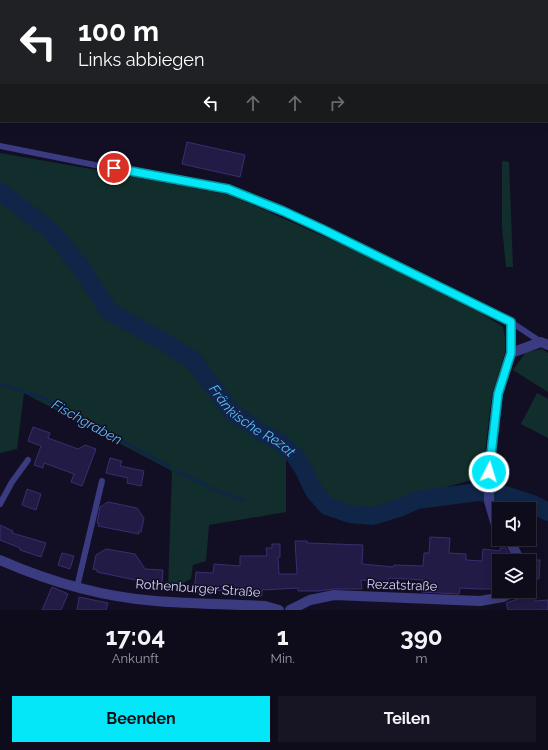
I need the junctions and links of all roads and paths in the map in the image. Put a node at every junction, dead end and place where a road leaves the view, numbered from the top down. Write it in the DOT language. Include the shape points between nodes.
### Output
graph roads {
  1 [pos="0,146"];
  2 [pos="511,322"];
  3 [pos="545,343"];
  4 [pos="511,353"];
  5 [pos="28,460"];
  6 [pos="102,481"];
  7 [pos="0,504"];
  8 [pos="492,510"];
  9 [pos="0,560"];
  10 [pos="77,587"];
  11 [pos="497,598"];
  12 [pos="215,607"];
  13 [pos="279,610"];
  14 [pos="290,610"];
  1 -- 2 [label="lane" via="228,189 322,229"];
  2 -- 3 [label="lane"];
  2 -- 4 [label="lane"];
  3 -- 4 [label="street"];
  4 -- 8 [label="street" via="498,394 489,472 489,501"];
  5 -- 7 [label="lane"];
  6 -- 10 [label="lane"];
  9 -- 10 [label="street, Rothenburger Straße"];
  10 -- 12 [label="street, Rothenburger Straße" via="154,601"];
  11 -- 14 [label="street, Rezatstraße" via="480,601 334,595 310,600"];
  12 -- 13 [label="street, Rothenburger Straße" via="265,606"];
}
